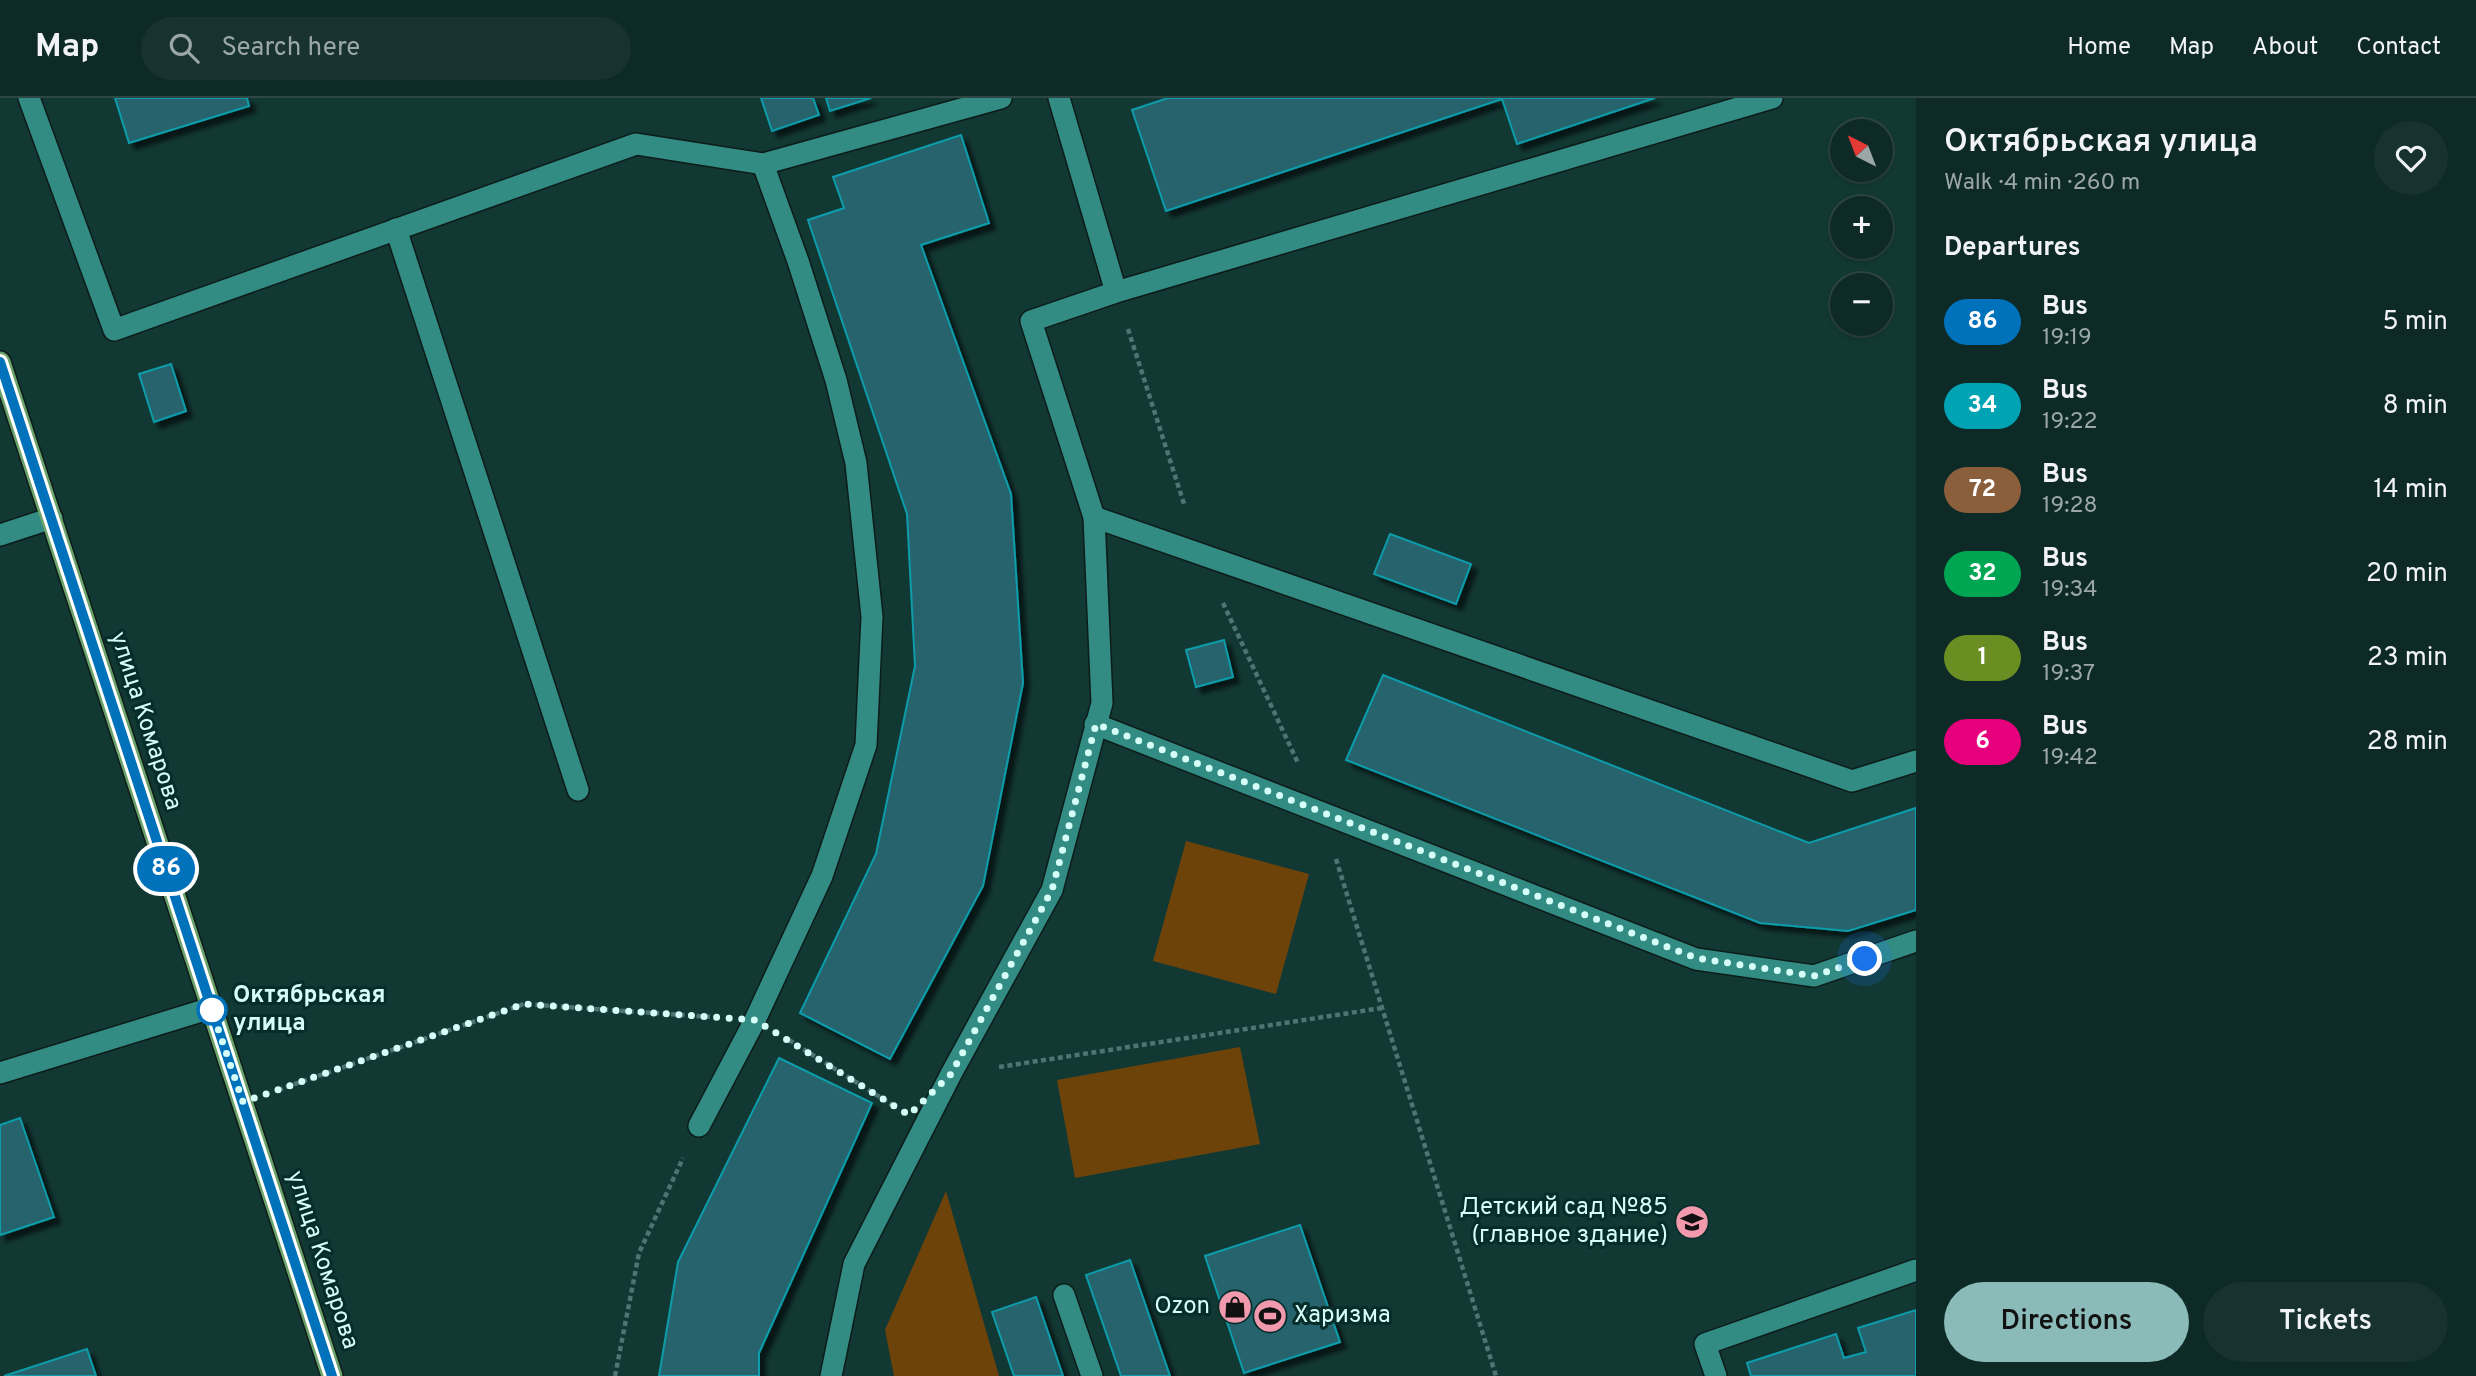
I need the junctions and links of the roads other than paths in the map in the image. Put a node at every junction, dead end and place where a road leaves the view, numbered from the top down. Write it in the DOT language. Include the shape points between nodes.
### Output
graph roads {
  1 [pos="29,98"];
  2 [pos="1001,98"];
  3 [pos="1059,98"];
  4 [pos="1772,98"];
  5 [pos="763,164"];
  6 [pos="396,229"];
  7 [pos="1116,292"];
  8 [pos="0,362"];
  9 [pos="1094,517"];
  10 [pos="51,518"];
  11 [pos="0,535"];
  12 [pos="1096,724"];
  13 [pos="1916,761"];
  14 [pos="578,790"];
  15 [pos="1916,941"];
  16 [pos="211,1008"];
  17 [pos="0,1073"];
  18 [pos="698,1126"];
  19 [pos="1916,1270"];
  20 [pos="1065,1295"];
  21 [pos="332,1376"];
  22 [pos="831,1376"];
  23 [pos="1092,1376"];
  24 [pos="1716,1376"];
  1 -- 6 [label="street" via="114,330"];
  2 -- 5 [label="street"];
  3 -- 7 [label="street"];
  4 -- 7 [label="street"];
  5 -- 6 [label="street" via="636,144"];
  5 -- 18 [label="street" via="799,261 856,463 872,617 866,745 822,876 755,1020"];
  6 -- 14 [label="street"];
  7 -- 9 [label="street" via="1031,321"];
  8 -- 10 [label="main road, улица Комарова"];
  9 -- 12 [label="street" via="1102,703"];
  9 -- 13 [label="street" via="1852,782"];
  10 -- 11 [label="street"];
  10 -- 16 [label="main road, улица Комарова"];
  12 -- 15 [label="street" via="1696,958 1814,976"];
  12 -- 22 [label="street" via="1052,890 854,1264"];
  16 -- 17 [label="street"];
  16 -- 21 [label="main road, улица Комарова"];
  19 -- 24 [label="street" via="1705,1344"];
  20 -- 23 [label="street"];
}
